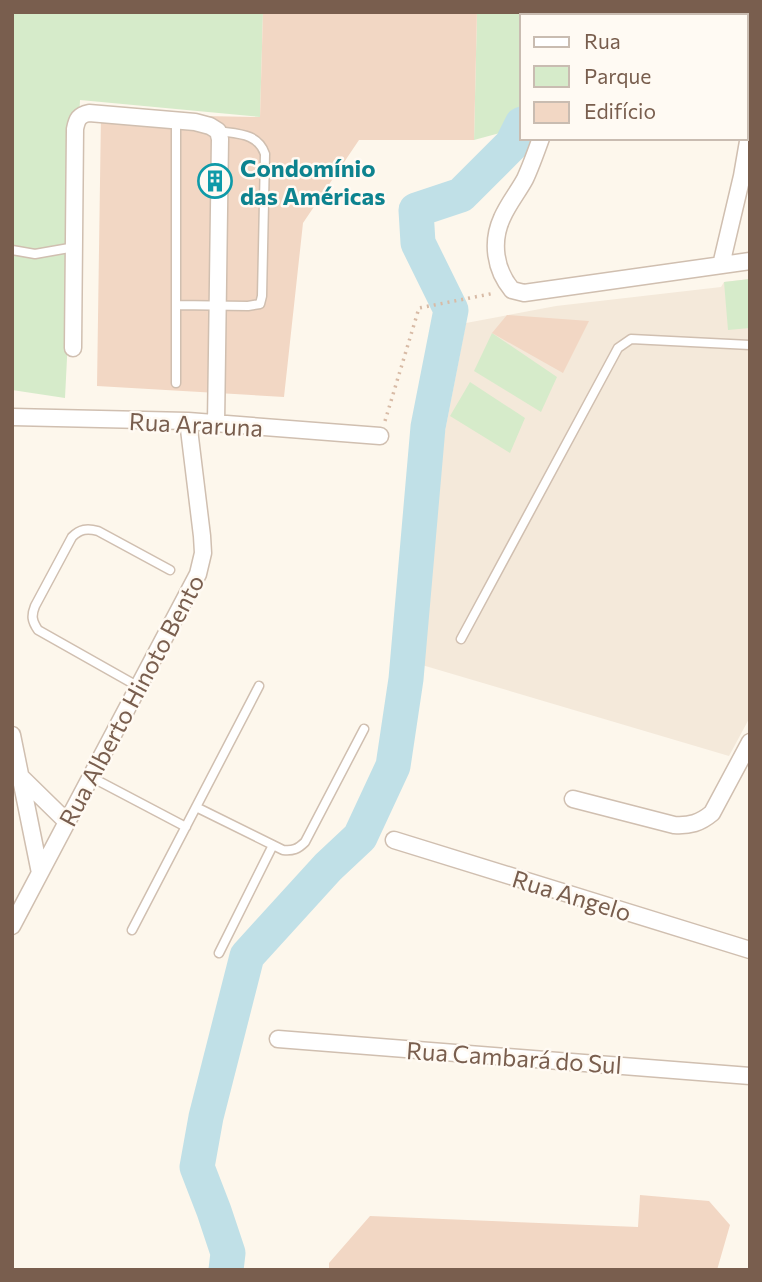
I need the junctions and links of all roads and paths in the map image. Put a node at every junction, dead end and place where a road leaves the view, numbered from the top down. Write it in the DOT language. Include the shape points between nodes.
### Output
graph roads {
  1 [pos="176,120"];
  2 [pos="750,130"];
  3 [pos="218,131"];
  4 [pos="540,140"];
  5 [pos="75,247"];
  6 [pos="12,250"];
  7 [pos="750,261"];
  8 [pos="721,265"];
  9 [pos="518,291"];
  10 [pos="176,305"];
  11 [pos="217,305"];
  12 [pos="750,345"];
  13 [pos="73,348"];
  14 [pos="176,383"];
  15 [pos="12,417"];
  16 [pos="188,421"];
  17 [pos="216,424"];
  18 [pos="380,436"];
  19 [pos="170,570"];
  20 [pos="461,639"];
  21 [pos="259,686"];
  22 [pos="139,687"];
  23 [pos="364,729"];
  24 [pos="12,734"];
  25 [pos="750,742"];
  26 [pos="91,777"];
  27 [pos="17,778"];
  28 [pos="573,799"];
  29 [pos="196,807"];
  30 [pos="67,822"];
  31 [pos="186,827"];
  32 [pos="394,840"];
  33 [pos="273,845"];
  34 [pos="40,873"];
  35 [pos="12,926"];
  36 [pos="132,930"];
  37 [pos="750,950"];
  38 [pos="219,953"];
  39 [pos="278,1039"];
  40 [pos="750,1076"];
  1 -- 3 [label="street" via="210,125"];
  1 -- 5 [label="street" via="89,113 77,120"];
  1 -- 10 [label="lane"];
  2 -- 8 [label="street"];
  3 -- 11 [label="street"];
  3 -- 11 [label="lane" via="254,138 265,155 260,304"];
  4 -- 9 [label="street" via="496,235 501,273"];
  5 -- 6 [label="lane" via="35,254"];
  5 -- 13 [label="street"];
  7 -- 8 [label="street"];
  8 -- 9 [label="street"];
  9 -- 18 [label="path" via="419,308"];
  10 -- 11 [label="lane"];
  10 -- 14 [label="lane"];
  11 -- 17 [label="street"];
  12 -- 20 [label="lane" via="631,340 618,348"];
  15 -- 16 [label="street, Rua Araruna"];
  16 -- 17 [label="street, Rua Araruna"];
  16 -- 22 [label="street, Rua Alberto Hinoto Bento" via="202,563"];
  17 -- 18 [label="street, Rua Araruna"];
  19 -- 22 [label="lane" via="98,531 78,531 32,614 38,630"];
  21 -- 29 [label="lane"];
  22 -- 26 [label="street, Rua Alberto Hinoto Bento"];
  23 -- 33 [label="lane" via="305,842 291,851"];
  24 -- 27 [label="street"];
  25 -- 28 [label="street" via="712,813 688,826"];
  26 -- 30 [label="street, Rua Alberto Hinoto Bento"];
  26 -- 31 [label="lane"];
  27 -- 30 [label="street"];
  27 -- 34 [label="street"];
  29 -- 31 [label="lane"];
  29 -- 33 [label="lane"];
  30 -- 34 [label="street, Rua Alberto Hinoto Bento"];
  31 -- 36 [label="lane"];
  32 -- 37 [label="street, Rua Angelo"];
  33 -- 38 [label="lane"];
  34 -- 35 [label="street, Rua Alberto Hinoto Bento"];
  39 -- 40 [label="street, Rua Cambará do Sul"];
}
